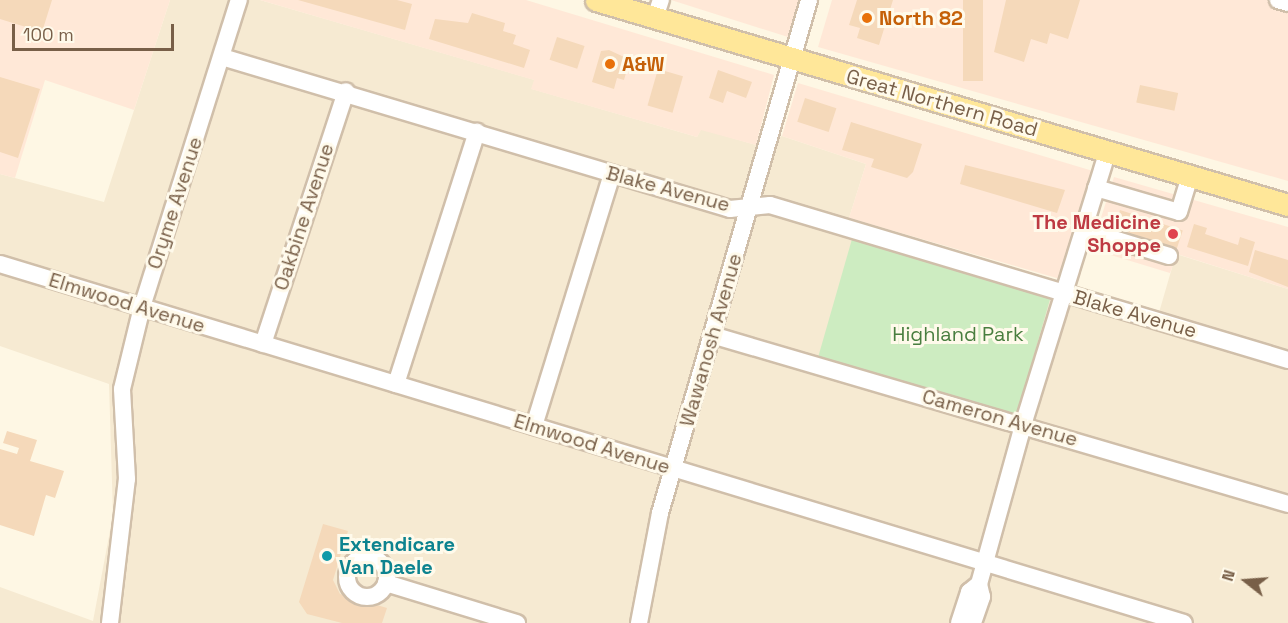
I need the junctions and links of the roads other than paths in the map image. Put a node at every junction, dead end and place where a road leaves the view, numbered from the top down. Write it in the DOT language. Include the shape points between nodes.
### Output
graph roads {
  1 [pos="239,0"];
  2 [pos="596,0"];
  3 [pos="809,0"];
  4 [pos="1278,0"];
  5 [pos="1288,3"];
  6 [pos="658,9"];
  7 [pos="222,57"];
  8 [pos="792,59"];
  9 [pos="346,91"];
  10 [pos="477,132"];
  11 [pos="1108,151"];
  12 [pos="612,174"];
  13 [pos="1190,176"];
  14 [pos="1096,188"];
  15 [pos="1288,205"];
  16 [pos="749,207"];
  17 [pos="1084,230"];
  18 [pos="1169,256"];
  19 [pos="0,264"];
  20 [pos="1065,294"];
  21 [pos="142,307"];
  22 [pos="712,335"];
  23 [pos="262,344"];
  24 [pos="1288,360"];
  25 [pos="396,384"];
  26 [pos="1023,425"];
  27 [pos="534,426"];
  28 [pos="674,468"];
  29 [pos="1288,504"];
  30 [pos="984,563"];
  31 [pos="386,583"];
  32 [pos="978,584"];
  33 [pos="110,623"];
  34 [pos="517,623"];
  35 [pos="639,623"];
  36 [pos="959,623"];
  37 [pos="973,623"];
  38 [pos="1184,623"];
  1 -- 7 [label="street, Oryme Avenue"];
  2 -- 6 [label="main road, Great Northern Road"];
  3 -- 8 [label="street, Wawanosh Avenue"];
  4 -- 5 [label="street"];
  6 -- 8 [label="main road, Great Northern Road"];
  7 -- 9 [label="street, Blake Avenue"];
  7 -- 21 [label="street, Oryme Avenue"];
  8 -- 11 [label="main road, Great Northern Road"];
  8 -- 16 [label="street, Wawanosh Avenue"];
  9 -- 10 [label="street, Blake Avenue"];
  9 -- 23 [label="street, Oakbine Avenue"];
  10 -- 12 [label="street, Blake Avenue"];
  10 -- 25 [label="street"];
  11 -- 13 [label="main road, Great Northern Road"];
  11 -- 14 [label="street"];
  12 -- 16 [label="street, Blake Avenue" via="730,209"];
  12 -- 27 [label="street"];
  13 -- 14 [label="street" via="1179,212"];
  13 -- 15 [label="main road, Great Northern Road"];
  14 -- 17 [label="street"];
  16 -- 20 [label="street, Blake Avenue" via="770,205"];
  16 -- 22 [label="street, Wawanosh Avenue"];
  17 -- 18 [label="street"];
  17 -- 20 [label="street"];
  19 -- 21 [label="street, Elmwood Avenue"];
  20 -- 24 [label="street, Blake Avenue"];
  20 -- 26 [label="street"];
  21 -- 23 [label="street, Elmwood Avenue"];
  21 -- 33 [label="street, Oryme Avenue" via="122,389 127,479"];
  22 -- 26 [label="street, Cameron Avenue"];
  22 -- 28 [label="street, Wawanosh Avenue"];
  23 -- 25 [label="street, Elmwood Avenue"];
  25 -- 27 [label="street, Elmwood Avenue"];
  26 -- 29 [label="street, Cameron Avenue"];
  26 -- 30 [label="street"];
  27 -- 28 [label="street, Elmwood Avenue"];
  28 -- 30 [label="street, Elmwood Avenue"];
  28 -- 35 [label="street, Wawanosh Avenue"];
  30 -- 32 [label="street"];
  30 -- 38 [label="street, Elmwood Avenue"];
  31 -- 34 [label="street"];
  32 -- 36 [label="street" via="969,592"];
  32 -- 37 [label="street" via="982,597"];
}
